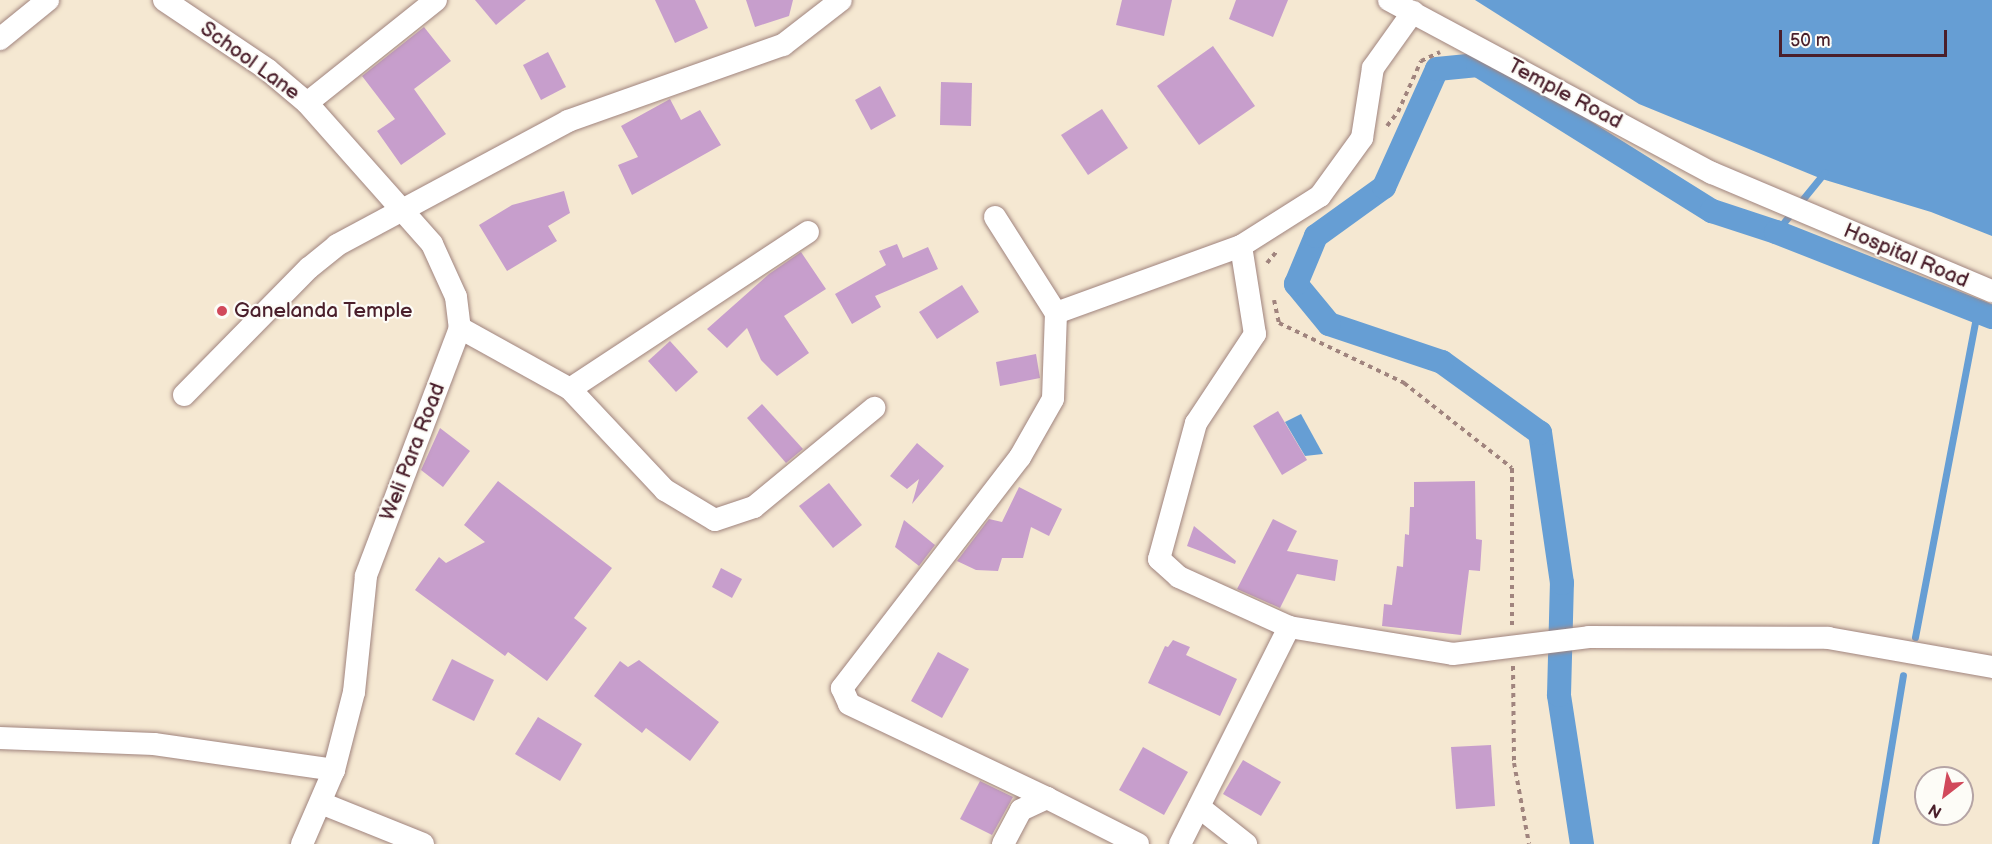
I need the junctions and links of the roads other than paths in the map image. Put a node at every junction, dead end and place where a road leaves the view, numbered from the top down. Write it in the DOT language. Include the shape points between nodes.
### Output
graph roads {
  1 [pos="48,0"];
  2 [pos="164,0"];
  3 [pos="436,0"];
  4 [pos="841,0"];
  5 [pos="1389,0"];
  6 [pos="1413,12"];
  7 [pos="0,39"];
  8 [pos="307,103"];
  9 [pos="403,212"];
  10 [pos="995,217"];
  11 [pos="1821,220"];
  12 [pos="808,232"];
  13 [pos="1241,246"];
  14 [pos="1992,291"];
  15 [pos="1056,313"];
  16 [pos="460,328"];
  17 [pos="570,389"];
  18 [pos="184,395"];
  19 [pos="874,408"];
  20 [pos="1289,627"];
  21 [pos="1992,667"];
  22 [pos="0,738"];
  23 [pos="334,770"];
  24 [pos="1047,798"];
  25 [pos="321,803"];
  26 [pos="1199,807"];
  27 [pos="302,844"];
  28 [pos="423,844"];
  29 [pos="1003,844"];
  30 [pos="1138,844"];
  31 [pos="1180,844"];
  32 [pos="1246,844"];
  1 -- 7 [label="street"];
  2 -- 8 [label="street, School Lane" via="268,70"];
  3 -- 8 [label="street"];
  4 -- 9 [label="street" via="783,45 568,122"];
  5 -- 6 [label="street, Temple Road"];
  6 -- 11 [label="street, Temple Road" via="1742,187"];
  6 -- 13 [label="street" via="1373,68 1362,138 1320,196"];
  8 -- 9 [label="street, Weli Para Road"];
  9 -- 16 [label="street, Weli Para Road" via="432,244 456,297"];
  9 -- 18 [label="street" via="337,245 309,268"];
  10 -- 15 [label="street"];
  11 -- 14 [label="street, Hospital Road"];
  12 -- 17 [label="street"];
  13 -- 15 [label="street"];
  13 -- 20 [label="street" via="1255,334 1196,423 1159,559 1179,577"];
  15 -- 24 [label="street" via="1053,399 1020,457 842,688 849,704"];
  16 -- 17 [label="street"];
  16 -- 23 [label="street, Weli Para Road" via="366,576 354,692"];
  17 -- 19 [label="street" via="665,490 715,520 754,507"];
  20 -- 21 [label="street" via="1453,654 1589,637 1828,638"];
  20 -- 26 [label="street"];
  22 -- 23 [label="street" via="154,744"];
  23 -- 25 [label="street, Weli Para Road"];
  24 -- 29 [label="street" via="1021,810"];
  24 -- 30 [label="street"];
  25 -- 27 [label="street, Weli Para Road"];
  25 -- 28 [label="street"];
  26 -- 31 [label="street"];
  26 -- 32 [label="street"];
}
